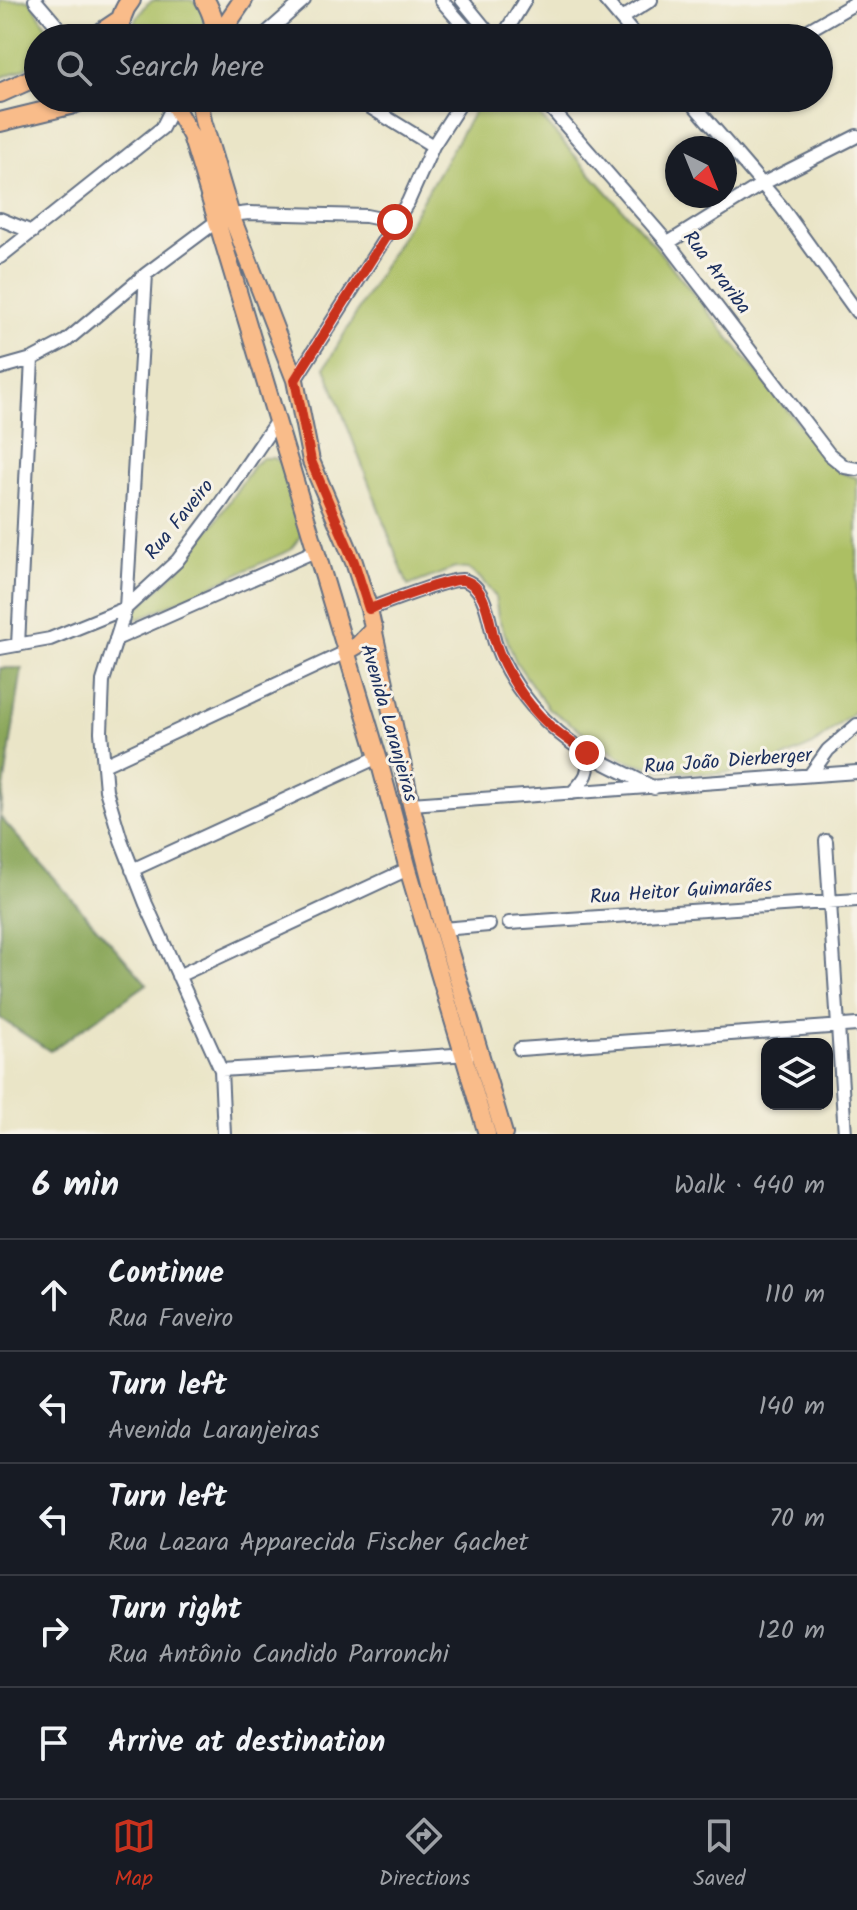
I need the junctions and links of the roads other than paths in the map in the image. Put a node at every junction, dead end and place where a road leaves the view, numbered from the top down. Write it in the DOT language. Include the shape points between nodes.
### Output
graph roads {
  1 [pos="35,0"];
  2 [pos="205,0"];
  3 [pos="243,0"];
  4 [pos="304,0"];
  5 [pos="441,0"];
  6 [pos="462,0"];
  7 [pos="525,0"];
  8 [pos="605,0"];
  9 [pos="651,0"];
  10 [pos="857,2"];
  11 [pos="621,19"];
  12 [pos="55,24"];
  13 [pos="215,24"];
  14 [pos="226,24"];
  15 [pos="277,24"];
  16 [pos="462,24"];
  17 [pos="482,24"];
  18 [pos="510,24"];
  19 [pos="625,24"];
  20 [pos="819,24"];
  21 [pos="24,82"];
  22 [pos="0,93"];
  23 [pos="41,112"];
  24 [pos="168,112"];
  25 [pos="178,112"];
  26 [pos="201,112"];
  27 [pos="378,112"];
  28 [pos="455,112"];
  29 [pos="554,112"];
  30 [pos="701,112"];
  31 [pos="0,122"];
  32 [pos="162,128"];
  33 [pos="187,128"];
  34 [pos="857,136"];
  35 [pos="433,146"];
  36 [pos="762,184"];
  37 [pos="224,218"];
  38 [pos="0,219"];
  39 [pos="395,222"];
  40 [pos="32,232"];
  41 [pos="668,243"];
  42 [pos="0,257"];
  43 [pos="146,274"];
  44 [pos="857,312"];
  45 [pos="32,359"];
  46 [pos="0,368"];
  47 [pos="295,380"];
  48 [pos="278,419"];
  49 [pos="857,469"];
  50 [pos="315,551"];
  51 [pos="354,562"];
  52 [pos="126,608"];
  53 [pos="369,609"];
  54 [pos="374,628"];
  55 [pos="116,639"];
  56 [pos="18,645"];
  57 [pos="0,648"];
  58 [pos="346,652"];
  59 [pos="857,725"];
  60 [pos="587,753"];
  61 [pos="378,757"];
  62 [pos="104,765"];
  63 [pos="857,772"];
  64 [pos="810,775"];
  65 [pos="654,788"];
  66 [pos="572,793"];
  67 [pos="411,804"];
  68 [pos="826,841"];
  69 [pos="408,869"];
  70 [pos="132,870"];
  71 [pos="857,900"];
  72 [pos="830,902"];
  73 [pos="509,923"];
  74 [pos="489,925"];
  75 [pos="443,929"];
  76 [pos="178,976"];
  77 [pos="857,1025"];
  78 [pos="838,1026"];
  79 [pos="520,1049"];
  80 [pos="472,1054"];
  81 [pos="221,1070"];
  82 [pos="224,1134"];
  83 [pos="487,1134"];
  84 [pos="504,1134"];
  85 [pos="845,1134"];
  1 -- 12 [label="street"];
  2 -- 13 [label="highway"];
  3 -- 14 [label="highway"];
  4 -- 15 [label="street"];
  5 -- 16 [label="street"];
  6 -- 17 [label="street"];
  7 -- 18 [label="street"];
  8 -- 11 [label="street"];
  9 -- 11 [label="street"];
  10 -- 20 [label="street"];
  11 -- 19 [label="street"];
  21 -- 22 [label="highway"];
  23 -- 31 [label="highway"];
  24 -- 32 [label="street"];
  25 -- 33 [label="main road, Avenida Laranjeiras"];
  26 -- 37 [label="main road, Avenida Laranjeiras"];
  27 -- 35 [label="street"];
  28 -- 35 [label="street"];
  29 -- 41 [label="street, Rua Arariba"];
  30 -- 36 [label="street"];
  32 -- 33 [label="street"];
  32 -- 40 [label="street"];
  33 -- 37 [label="main road, Avenida Laranjeiras"];
  34 -- 36 [label="street"];
  35 -- 39 [label="street"];
  36 -- 41 [label="street"];
  36 -- 44 [label="street"];
  37 -- 39 [label="street" via="249,213 366,216"];
  37 -- 43 [label="street"];
  37 -- 47 [label="main road, Avenida Laranjeiras"];
  37 -- 48 [label="main road, Avenida Laranjeiras"];
  38 -- 40 [label="street"];
  39 -- 47 [label="street"];
  40 -- 42 [label="street"];
  41 -- 49 [label="street, Rua Arariba" via="829,454"];
  43 -- 45 [label="street" via="66,341"];
  43 -- 52 [label="street"];
  45 -- 46 [label="street"];
  45 -- 56 [label="street"];
  47 -- 51 [label="main road, Avenida Laranjeiras" via="311,461"];
  48 -- 50 [label="main road, Avenida Laranjeiras"];
  48 -- 52 [label="street, Rua Faveiro" via="177,561"];
  50 -- 51 [label="main road" via="334,543"];
  50 -- 55 [label="street"];
  50 -- 58 [label="main road, Avenida Laranjeiras"];
  51 -- 53 [label="main road, Avenida Laranjeiras"];
  52 -- 55 [label="street"];
  52 -- 56 [label="street, Rua Faveiro" via="50,639"];
  53 -- 54 [label="main road, Avenida Laranjeiras"];
  53 -- 60 [label="street" via="447,582 463,580 477,589 506,669 548,724"];
  54 -- 58 [label="main road"];
  54 -- 67 [label="main road, Avenida Laranjeiras"];
  55 -- 62 [label="street" via="103,681"];
  56 -- 57 [label="street, Rua Faveiro"];
  58 -- 61 [label="main road, Avenida Laranjeiras"];
  58 -- 62 [label="street"];
  59 -- 64 [label="street" via="828,750"];
  60 -- 65 [label="street"];
  60 -- 66 [label="street" via="586,778"];
  61 -- 69 [label="main road, Avenida Laranjeiras"];
  61 -- 70 [label="street"];
  62 -- 70 [label="street" via="106,790"];
  63 -- 64 [label="street, Rua João Dierberger"];
  64 -- 65 [label="street, Rua João Dierberger"];
  65 -- 66 [label="street, Rua João Dierberger"];
  66 -- 67 [label="street, Rua João Dierberger"];
  67 -- 75 [label="main road, Avenida Laranjeiras"];
  68 -- 72 [label="street"];
  69 -- 76 [label="street"];
  69 -- 80 [label="main road, Avenida Laranjeiras"];
  70 -- 76 [label="street"];
  71 -- 72 [label="street, Rua Heitor Guimarães"];
  72 -- 73 [label="street, Rua Heitor Guimarães"];
  72 -- 78 [label="street"];
  74 -- 75 [label="street"];
  75 -- 80 [label="main road, Avenida Laranjeiras"];
  76 -- 81 [label="street"];
  77 -- 78 [label="street"];
  78 -- 79 [label="street"];
  78 -- 85 [label="street"];
  80 -- 81 [label="street"];
  80 -- 83 [label="main road, Avenida Laranjeiras"];
  80 -- 84 [label="main road, Avenida Laranjeiras"];
  81 -- 82 [label="street"];
}
